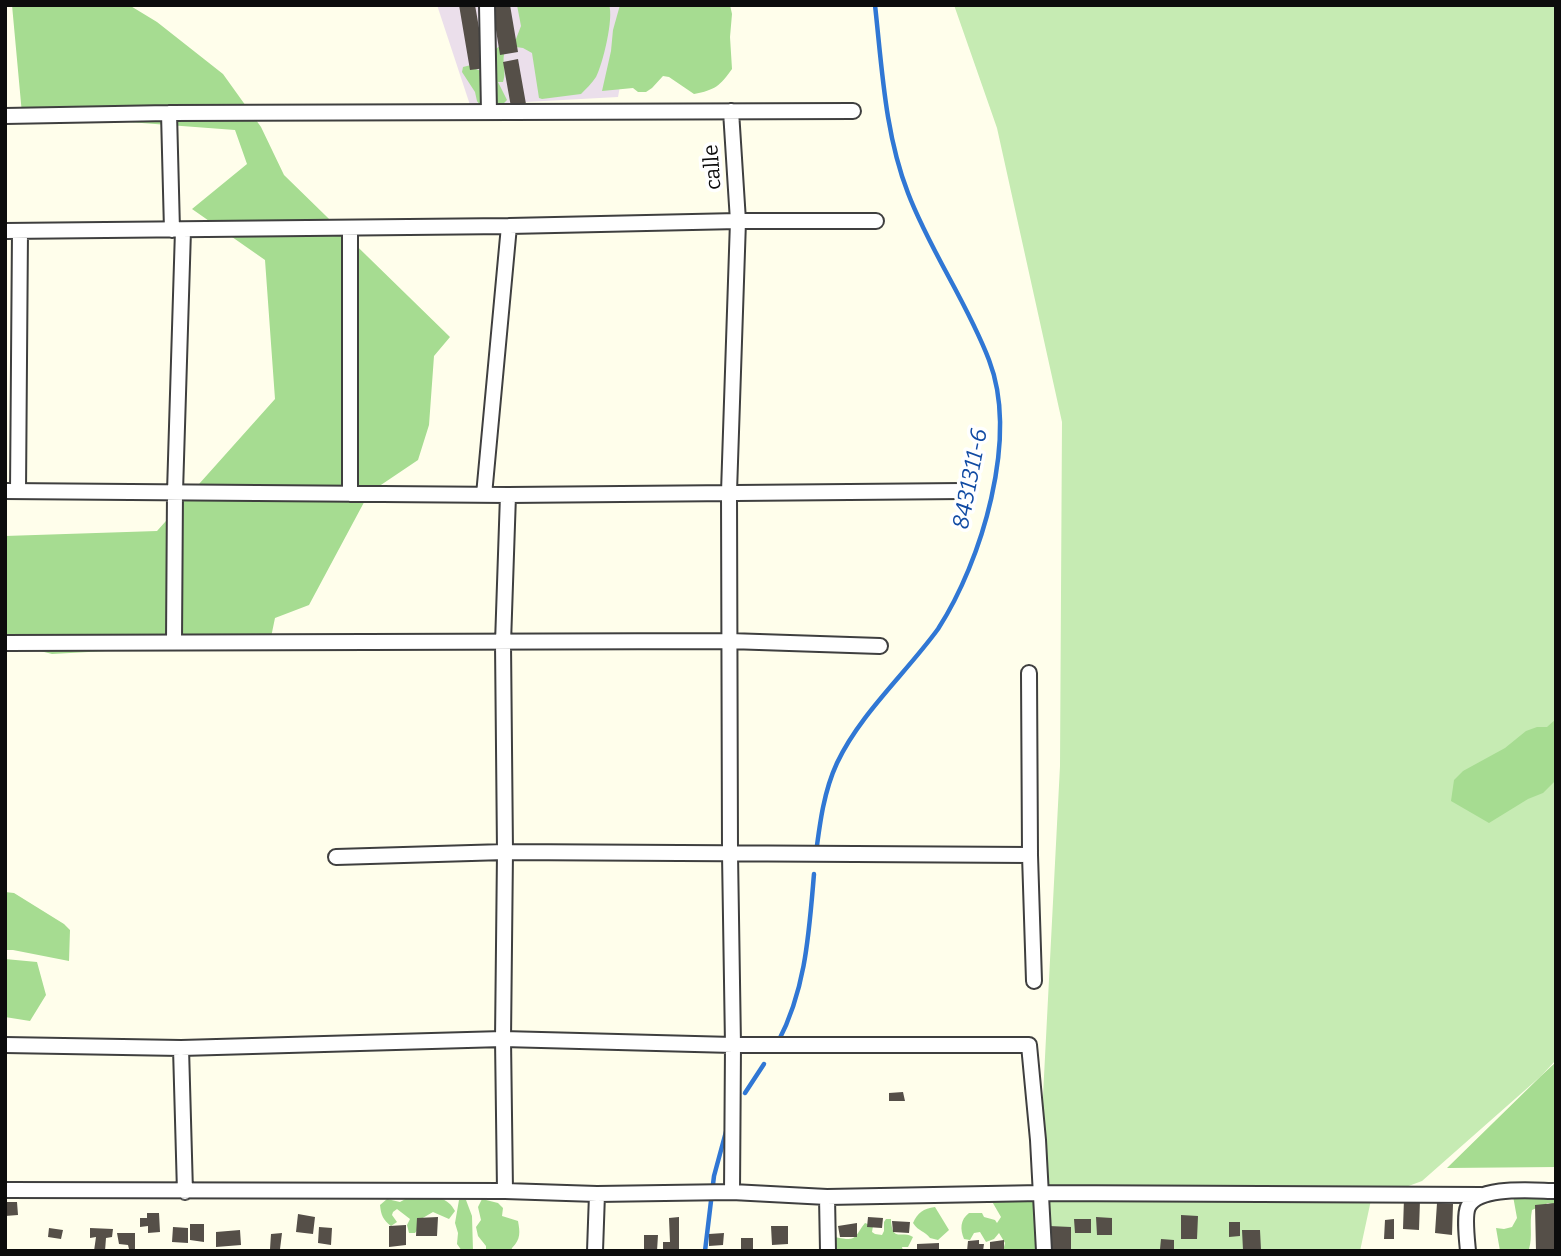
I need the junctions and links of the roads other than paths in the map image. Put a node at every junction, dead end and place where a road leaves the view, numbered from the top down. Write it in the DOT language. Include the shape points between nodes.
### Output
graph roads {
  1 [pos="487,5"];
  2 [pos="853,110"];
  3 [pos="731,111"];
  4 [pos="489,112"];
  5 [pos="169,113"];
  6 [pos="5,116"];
  7 [pos="738,220"];
  8 [pos="876,221"];
  9 [pos="509,226"];
  10 [pos="349,228"];
  11 [pos="20,230"];
  12 [pos="177,230"];
  13 [pos="5,231"];
  14 [pos="12,491"];
  15 [pos="963,491"];
  16 [pos="175,492"];
  17 [pos="729,492"];
  18 [pos="350,494"];
  19 [pos="484,495"];
  20 [pos="508,495"];
  21 [pos="174,641"];
  22 [pos="5,642"];
  23 [pos="729,642"];
  24 [pos="503,643"];
  25 [pos="880,646"];
  26 [pos="1029,673"];
  27 [pos="505,852"];
  28 [pos="730,854"];
  29 [pos="1030,855"];
  30 [pos="336,857"];
  31 [pos="1034,981"];
  32 [pos="503,1039"];
  33 [pos="5,1045"];
  34 [pos="733,1045"];
  35 [pos="181,1048"];
  36 [pos="5,1190"];
  37 [pos="505,1191"];
  38 [pos="1556,1191"];
  39 [pos="186,1192"];
  40 [pos="732,1192"];
  41 [pos="1041,1193"];
  42 [pos="597,1194"];
  43 [pos="1481,1195"];
  44 [pos="827,1196"];
  45 [pos="595,1251"];
  46 [pos="828,1251"];
  47 [pos="1044,1251"];
  48 [pos="1468,1251"];
  1 -- 4 [label="street"];
  2 -- 3 [label="street"];
  3 -- 4 [label="street"];
  3 -- 7 [label="street, calle"];
  4 -- 5 [label="street"];
  5 -- 6 [label="street"];
  5 -- 12 [label="street"];
  7 -- 8 [label="street"];
  7 -- 9 [label="street"];
  7 -- 17 [label="street, calle"];
  9 -- 10 [label="street"];
  9 -- 19 [label="street"];
  10 -- 12 [label="street"];
  10 -- 18 [label="street"];
  11 -- 12 [label="street"];
  11 -- 13 [label="street"];
  11 -- 14 [label="street"];
  12 -- 16 [label="street"];
  14 -- 16 [label="street"];
  15 -- 17 [label="street"];
  16 -- 18 [label="street"];
  16 -- 21 [label="street"];
  17 -- 20 [label="street"];
  17 -- 23 [label="street, calle"];
  18 -- 19 [label="street"];
  19 -- 20 [label="street"];
  20 -- 24 [label="street"];
  21 -- 22 [label="street"];
  21 -- 24 [label="street"];
  23 -- 24 [label="street"];
  23 -- 25 [label="street"];
  23 -- 28 [label="street, calle"];
  24 -- 27 [label="street"];
  26 -- 29 [label="street"];
  27 -- 28 [label="street"];
  27 -- 30 [label="street"];
  27 -- 32 [label="street"];
  28 -- 29 [label="street"];
  28 -- 34 [label="street, calle"];
  29 -- 31 [label="street"];
  32 -- 34 [label="street"];
  32 -- 35 [label="street"];
  32 -- 37 [label="street"];
  33 -- 35 [label="street"];
  34 -- 40 [label="street, calle"];
  34 -- 41 [label="street" via="1029,1045"];
  35 -- 39 [label="street"];
  36 -- 39 [label="street"];
  37 -- 39 [label="street"];
  37 -- 42 [label="street"];
  38 -- 43 [label="street"];
  40 -- 42 [label="street"];
  40 -- 44 [label="street"];
  41 -- 43 [label="street"];
  41 -- 44 [label="street"];
  41 -- 47 [label="street"];
  42 -- 45 [label="street"];
  43 -- 48 [label="street" via="1467,1209"];
  44 -- 46 [label="street"];
}
